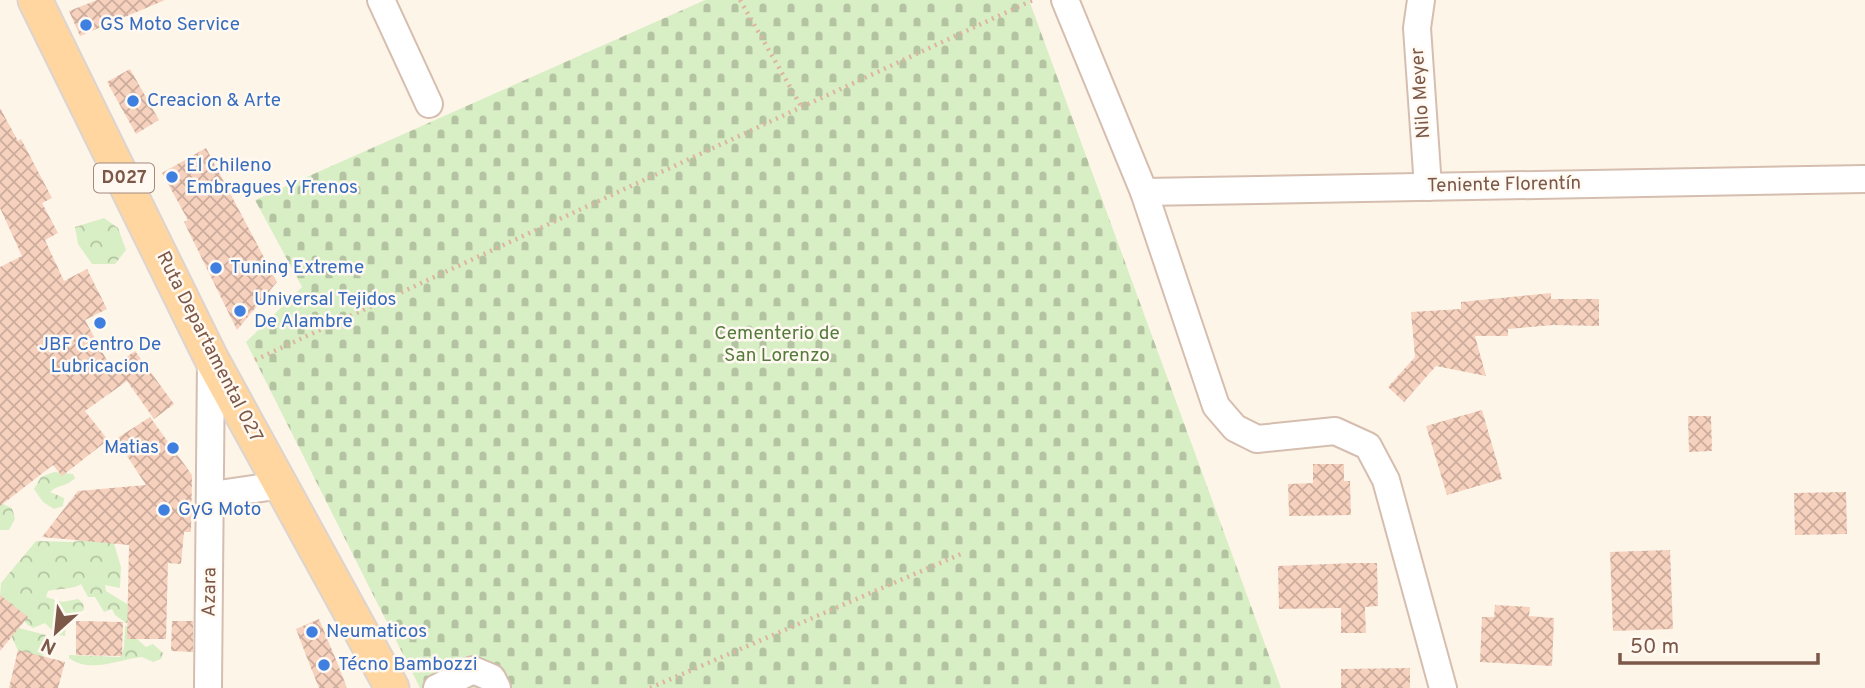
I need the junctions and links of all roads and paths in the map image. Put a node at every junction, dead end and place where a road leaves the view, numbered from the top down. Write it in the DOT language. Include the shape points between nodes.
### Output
graph roads {
  1 [pos="36,0"];
  2 [pos="381,0"];
  3 [pos="740,0"];
  4 [pos="1033,0"];
  5 [pos="1065,0"];
  6 [pos="1421,0"];
  7 [pos="429,104"];
  8 [pos="801,106"];
  9 [pos="1865,179"];
  10 [pos="1428,187"];
  11 [pos="1143,192"];
  12 [pos="211,358"];
  13 [pos="255,360"];
  14 [pos="282,485"];
  15 [pos="212,495"];
  16 [pos="961,554"];
  17 [pos="208,688"];
  18 [pos="393,688"];
  19 [pos="438,688"];
  20 [pos="497,688"];
  21 [pos="650,688"];
  22 [pos="1443,688"];
  1 -- 12 [label="main road, Ruta Departamental 027 / D027"];
  2 -- 7 [label="street"];
  3 -- 8 [label="path"];
  4 -- 8 [label="path"];
  5 -- 11 [label="street"];
  6 -- 10 [label="street, Nilo Meyer" via="1416,29"];
  8 -- 13 [label="path"];
  9 -- 10 [label="street, Teniente Florentín"];
  10 -- 11 [label="street, Teniente Florentín"];
  11 -- 22 [label="street" via="1216,406 1235,428 1257,439 1335,431 1368,446 1386,480"];
  12 -- 14 [label="main road, Ruta Departamental 027 / D027"];
  12 -- 15 [label="street, Azara"];
  14 -- 15 [label="street"];
  14 -- 18 [label="main road, Ruta Departamental 027 / D027"];
  15 -- 17 [label="street, Azara"];
  16 -- 21 [label="path"];
  19 -- 20 [label="street" via="473,670 492,678"];
}
